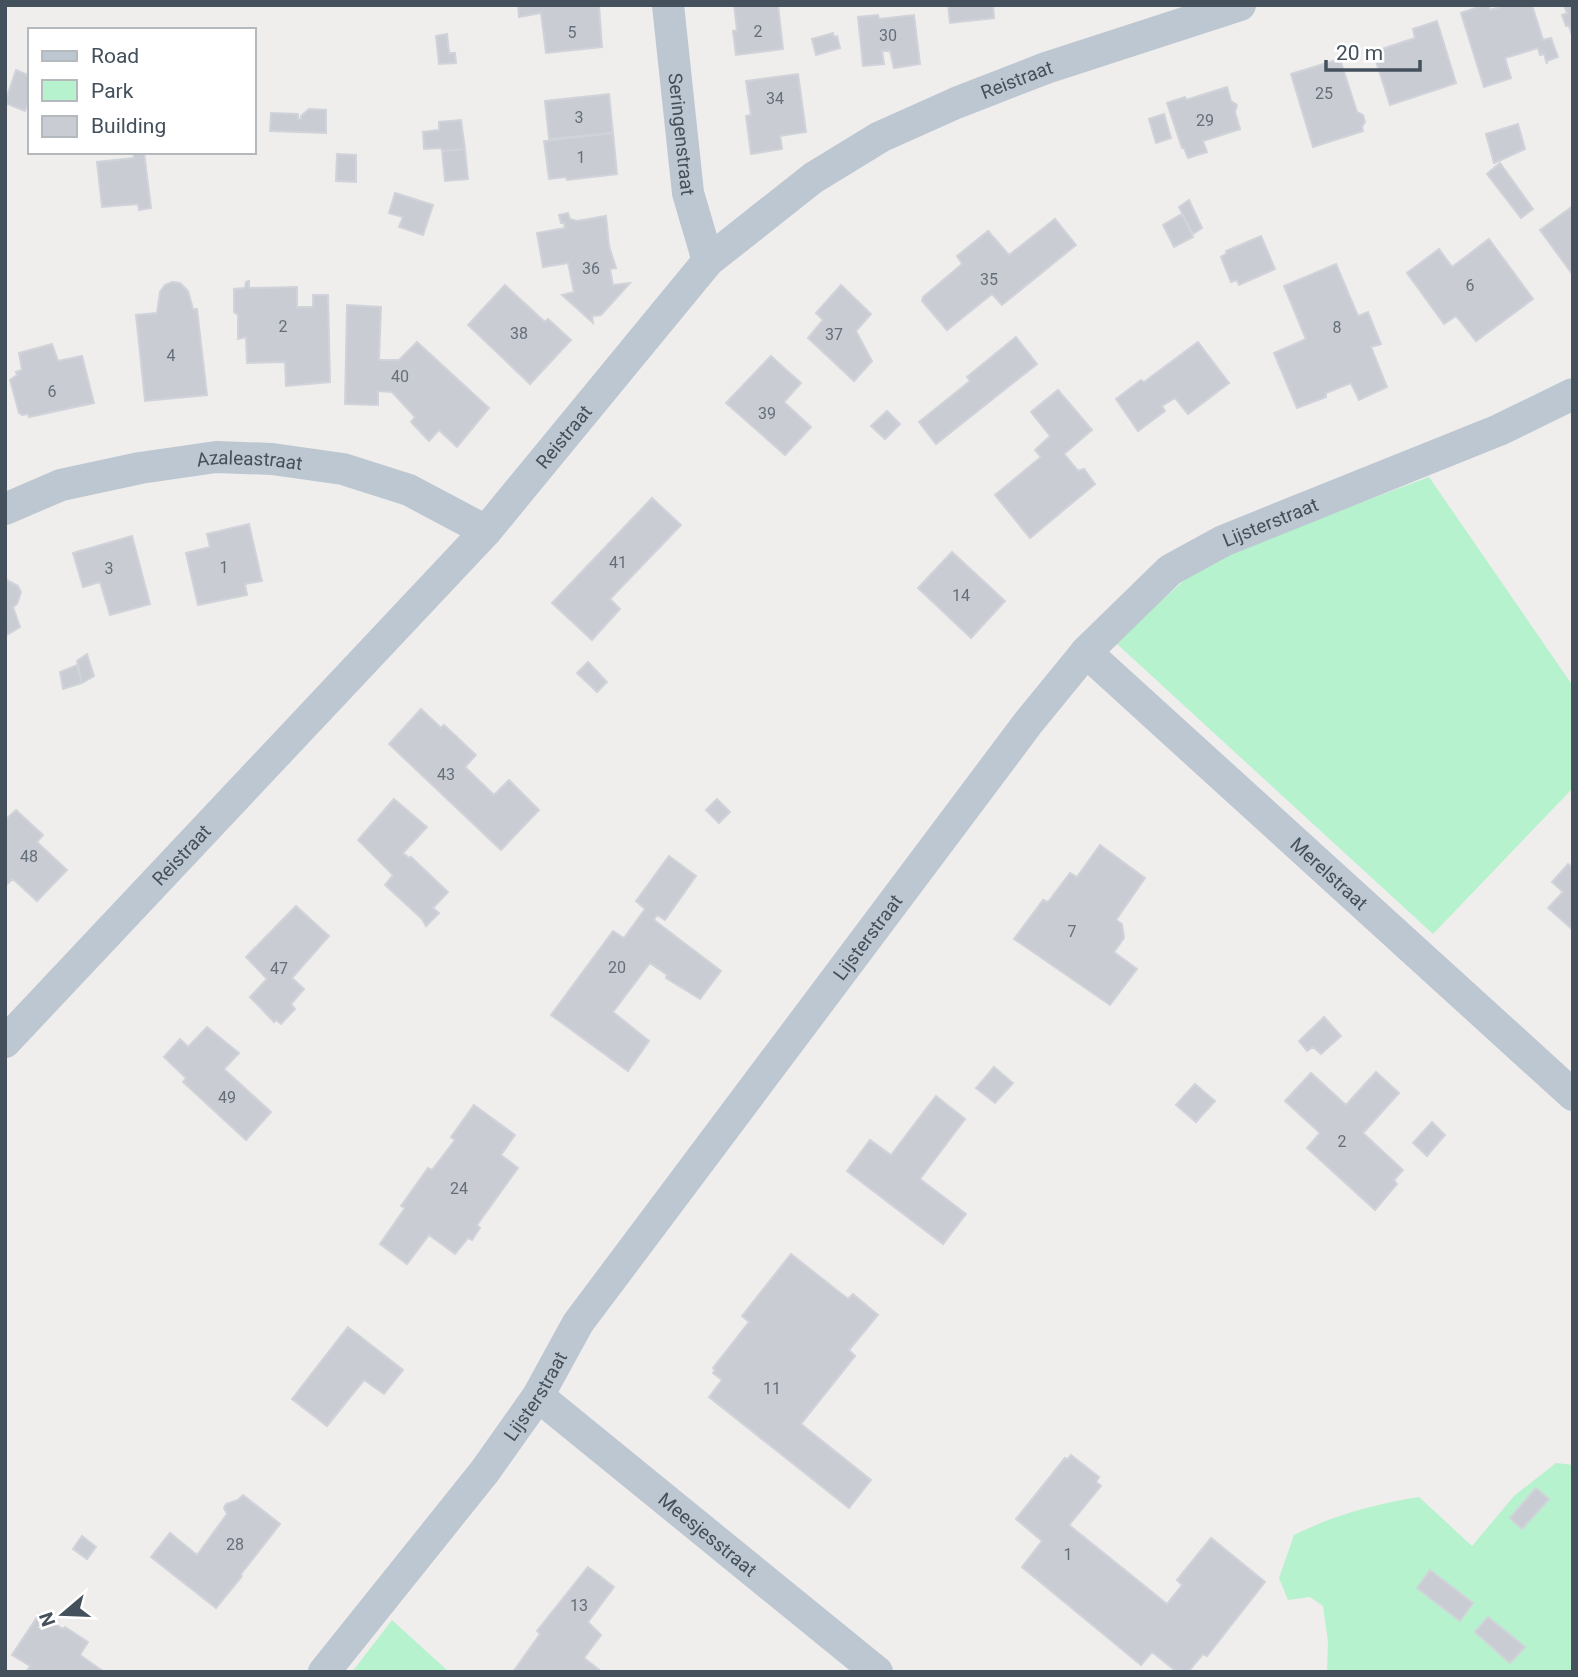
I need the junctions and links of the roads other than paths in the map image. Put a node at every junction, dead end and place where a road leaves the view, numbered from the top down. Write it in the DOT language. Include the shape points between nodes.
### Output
graph roads {
  1 [pos="668,5"];
  2 [pos="1240,5"];
  3 [pos="708,261"];
  4 [pos="1573,394"];
  5 [pos="5,509"];
  6 [pos="486,531"];
  7 [pos="1086,652"];
  8 [pos="5,1008"];
  9 [pos="37,1008"];
  10 [pos="5,1042"];
  11 [pos="1573,1095"];
  12 [pos="538,1396"];
  13 [pos="324,1672"];
  14 [pos="877,1672"];
  1 -- 3 [label="street, Seringenstraat" via="688,193"];
  2 -- 3 [label="street, Reistraat" via="1046,68 880,137 813,178"];
  3 -- 6 [label="street, Reistraat"];
  4 -- 7 [label="street, Lijsterstraat" via="1499,430 1223,541 1170,570"];
  5 -- 6 [label="street, Azaleastraat" via="61,485 140,468 216,457 261,459 343,469 408,490"];
  6 -- 9 [label="street, Reistraat"];
  7 -- 11 [label="street, Merelstraat"];
  7 -- 12 [label="street, Lijsterstraat" via="578,1323"];
  8 -- 9 [label="street"];
  9 -- 10 [label="street, Reistraat"];
  12 -- 13 [label="street, Lijsterstraat" via="485,1471"];
  12 -- 14 [label="street, Meesjesstraat"];
}
